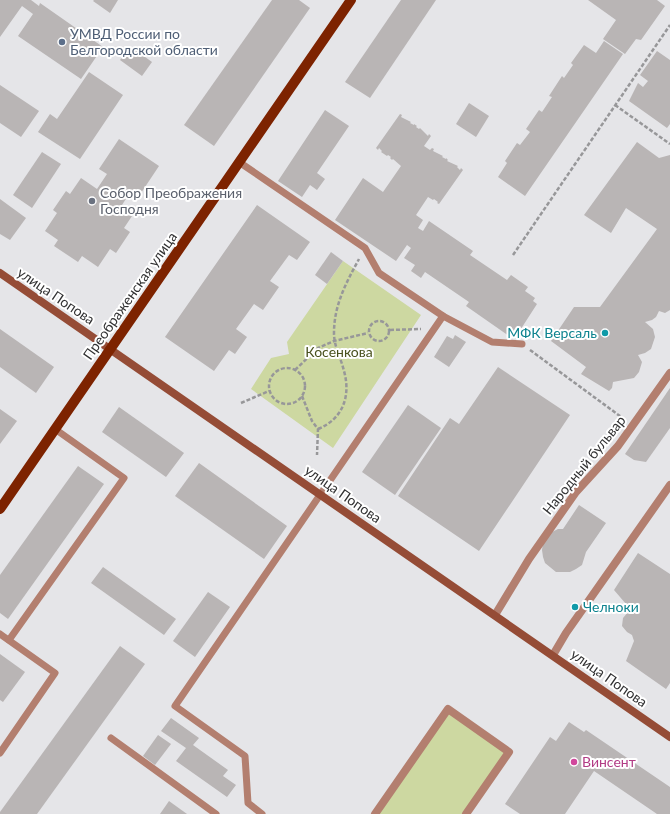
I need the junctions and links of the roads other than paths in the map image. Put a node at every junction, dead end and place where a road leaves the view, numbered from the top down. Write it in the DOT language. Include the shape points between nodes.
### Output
graph roads {
  1 [pos="351,0"];
  2 [pos="239,162"];
  3 [pos="0,273"];
  4 [pos="443,316"];
  5 [pos="522,344"];
  6 [pos="110,349"];
  7 [pos="670,373"];
  8 [pos="56,429"];
  9 [pos="670,485"];
  10 [pos="321,495"];
  11 [pos="0,509"];
  12 [pos="495,615"];
  13 [pos="0,634"];
  14 [pos="9,640"];
  15 [pos="553,655"];
  16 [pos="670,737"];
  17 [pos="111,738"];
  18 [pos="0,753"];
  19 [pos="216,814"];
  20 [pos="262,814"];
  21 [pos="375,814"];
  22 [pos="466,814"];
  1 -- 2 [label="main road, Преображенская улица"];
  2 -- 4 [label="lane" via="364,248 379,273"];
  2 -- 6 [label="main road, Преображенская улица"];
  3 -- 6 [label="main road, улица Попова"];
  4 -- 5 [label="lane" via="492,342"];
  4 -- 10 [label="lane"];
  6 -- 8 [label="main road, Преображенская улица"];
  6 -- 10 [label="main road, улица Попова"];
  7 -- 12 [label="street, Народный бульвар" via="618,446 576,492 529,559"];
  8 -- 11 [label="main road, Преображенская улица"];
  8 -- 14 [label="lane" via="124,478"];
  9 -- 15 [label="street"];
  10 -- 12 [label="main road, улица Попова"];
  10 -- 20 [label="lane" via="175,706 245,756 248,803"];
  12 -- 15 [label="main road, улица Попова"];
  13 -- 14 [label="lane"];
  14 -- 18 [label="lane" via="55,673"];
  15 -- 16 [label="main road, улица Попова"];
  17 -- 19 [label="lane"];
  21 -- 22 [label="street" via="448,709 509,752"];
}
